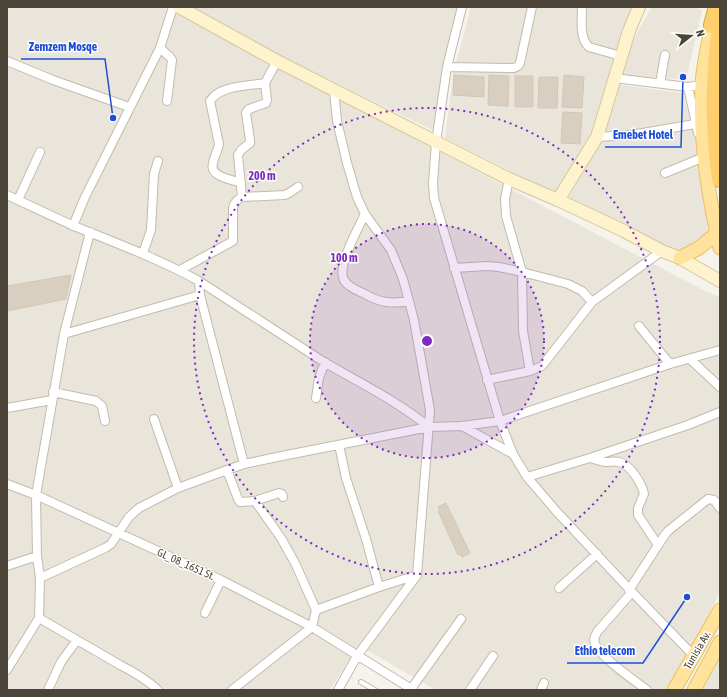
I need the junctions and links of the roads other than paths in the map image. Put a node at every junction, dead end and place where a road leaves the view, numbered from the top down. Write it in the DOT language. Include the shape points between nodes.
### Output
graph roads {
  1 [pos="173,7"];
  2 [pos="179,7"];
  3 [pos="462,7"];
  4 [pos="532,7"];
  5 [pos="582,7"];
  6 [pos="640,7"];
  7 [pos="714,7"];
  8 [pos="718,7"];
  9 [pos="716,26"];
  10 [pos="160,48"];
  11 [pos="665,55"];
  12 [pos="621,56"];
  13 [pos="7,61"];
  14 [pos="277,61"];
  15 [pos="447,67"];
  16 [pos="614,78"];
  17 [pos="266,83"];
  18 [pos="660,83"];
  19 [pos="702,85"];
  20 [pos="688,87"];
  21 [pos="334,90"];
  22 [pos="167,101"];
  23 [pos="129,107"];
  24 [pos="695,124"];
  25 [pos="597,137"];
  26 [pos="436,142"];
  27 [pos="40,152"];
  28 [pos="704,157"];
  29 [pos="158,161"];
  30 [pos="665,173"];
  31 [pos="509,179"];
  32 [pos="720,179"];
  33 [pos="241,183"];
  34 [pos="298,187"];
  35 [pos="7,195"];
  36 [pos="242,197"];
  37 [pos="18,200"];
  38 [pos="558,200"];
  39 [pos="366,214"];
  40 [pos="73,226"];
  41 [pos="90,232"];
  42 [pos="717,234"];
  43 [pos="720,248"];
  44 [pos="662,251"];
  45 [pos="143,253"];
  46 [pos="680,258"];
  47 [pos="454,268"];
  48 [pos="180,270"];
  49 [pos="522,272"];
  50 [pos="200,281"];
  51 [pos="720,281"];
  52 [pos="200,295"];
  53 [pos="409,301"];
  54 [pos="592,302"];
  55 [pos="639,326"];
  56 [pos="64,334"];
  57 [pos="720,350"];
  58 [pos="690,359"];
  59 [pos="325,362"];
  60 [pos="670,364"];
  61 [pos="530,371"];
  62 [pos="487,380"];
  63 [pos="720,387"];
  64 [pos="53,396"];
  65 [pos="316,398"];
  66 [pos="7,408"];
  67 [pos="720,412"];
  68 [pos="154,419"];
  69 [pos="500,420"];
  70 [pos="105,421"];
  71 [pos="462,426"];
  72 [pos="429,428"];
  73 [pos="339,445"];
  74 [pos="513,454"];
  75 [pos="590,458"];
  76 [pos="244,464"];
  77 [pos="227,470"];
  78 [pos="527,477"];
  79 [pos="7,484"];
  80 [pos="178,488"];
  81 [pos="36,495"];
  82 [pos="283,497"];
  83 [pos="255,500"];
  84 [pos="720,508"];
  85 [pos="118,534"];
  86 [pos="658,545"];
  87 [pos="597,554"];
  88 [pos="37,556"];
  89 [pos="7,566"];
  90 [pos="417,575"];
  91 [pos="40,578"];
  92 [pos="221,580"];
  93 [pos="379,587"];
  94 [pos="559,588"];
  95 [pos="630,591"];
  96 [pos="316,610"];
  97 [pos="720,610"];
  98 [pos="205,613"];
  99 [pos="39,618"];
  100 [pos="461,619"];
  101 [pos="312,627"];
  102 [pos="77,640"];
  103 [pos="720,642"];
  104 [pos="693,655"];
  105 [pos="357,656"];
  106 [pos="493,656"];
  107 [pos="714,658"];
  108 [pos="7,670"];
  109 [pos="361,682"];
  110 [pos="48,690"];
  111 [pos="158,690"];
  112 [pos="232,690"];
  113 [pos="338,690"];
  114 [pos="375,690"];
  115 [pos="412,690"];
  116 [pos="470,690"];
  117 [pos="647,690"];
  118 [pos="674,690"];
  119 [pos="694,690"];
  1 -- 10 [label="street"];
  2 -- 14 [label="main road"];
  3 -- 15 [label="street"];
  4 -- 15 [label="street" via="518,66"];
  5 -- 12 [label="street" via="583,34 587,45"];
  6 -- 12 [label="main road"];
  7 -- 9 [label="main road"];
  8 -- 9 [label="highway"];
  9 -- 19 [label="main road"];
  9 -- 32 [label="highway" via="716,138"];
  10 -- 22 [label="street" via="170,57 172,64"];
  10 -- 23 [label="street"];
  11 -- 18 [label="street"];
  12 -- 16 [label="main road"];
  13 -- 23 [label="street"];
  14 -- 17 [label="street"];
  14 -- 21 [label="main road"];
  15 -- 26 [label="street"];
  16 -- 18 [label="street"];
  16 -- 25 [label="main road"];
  17 -- 33 [label="street" via="268,100 249,108 246,113 250,143 239,152"];
  17 -- 33 [label="street" via="232,87 214,96 210,101 219,144 212,168 217,175"];
  18 -- 20 [label="street"];
  19 -- 20 [label="street"];
  19 -- 28 [label="main road"];
  20 -- 24 [label="street"];
  21 -- 26 [label="main road"];
  21 -- 39 [label="street" via="337,121 347,163 357,197"];
  23 -- 40 [label="street"];
  24 -- 25 [label="street" via="631,135"];
  24 -- 28 [label="street"];
  25 -- 38 [label="main road"];
  26 -- 31 [label="main road"];
  26 -- 47 [label="street" via="434,198"];
  27 -- 37 [label="street"];
  28 -- 30 [label="street"];
  28 -- 42 [label="main road"];
  29 -- 45 [label="street" via="154,174 151,230"];
  31 -- 38 [label="main road"];
  31 -- 49 [label="street" via="505,199 506,216"];
  33 -- 36 [label="street"];
  34 -- 36 [label="street" via="285,195"];
  35 -- 37 [label="street"];
  36 -- 48 [label="street" via="234,203 233,241"];
  37 -- 40 [label="street"];
  38 -- 44 [label="main road"];
  39 -- 53 [label="street" via="391,250"];
  39 -- 53 [label="street" via="344,263 344,280 371,298 386,303"];
  40 -- 41 [label="street"];
  41 -- 45 [label="street"];
  41 -- 56 [label="street"];
  42 -- 43 [label="main road"];
  42 -- 46 [label="main road"];
  44 -- 46 [label="main road"];
  44 -- 54 [label="street"];
  45 -- 48 [label="street"];
  46 -- 51 [label="main road"];
  47 -- 49 [label="street" via="487,266"];
  47 -- 62 [label="street"];
  48 -- 50 [label="street"];
  49 -- 54 [label="street" via="568,284"];
  49 -- 61 [label="street" via="523,331"];
  50 -- 52 [label="street"];
  50 -- 59 [label="street"];
  52 -- 56 [label="street"];
  52 -- 76 [label="street"];
  53 -- 72 [label="street" via="430,410"];
  54 -- 61 [label="street" via="547,361 538,369"];
  55 -- 60 [label="street"];
  56 -- 64 [label="street"];
  57 -- 58 [label="street"];
  58 -- 60 [label="street"];
  58 -- 63 [label="street"];
  59 -- 65 [label="street" via="318,378"];
  59 -- 72 [label="street" via="392,400"];
  60 -- 69 [label="street"];
  61 -- 62 [label="street"];
  62 -- 69 [label="street"];
  64 -- 66 [label="street"];
  64 -- 70 [label="street" via="96,401 102,406"];
  64 -- 81 [label="street"];
  67 -- 75 [label="street"];
  68 -- 80 [label="street"];
  69 -- 71 [label="street"];
  69 -- 74 [label="street"];
  71 -- 72 [label="street"];
  71 -- 74 [label="street"];
  72 -- 73 [label="street"];
  72 -- 90 [label="street"];
  73 -- 76 [label="street"];
  73 -- 93 [label="street" via="346,478"];
  74 -- 78 [label="street"];
  75 -- 78 [label="street"];
  75 -- 86 [label="street" via="604,462 620,462 634,474 644,494 638,514"];
  76 -- 77 [label="street"];
  77 -- 80 [label="street"];
  77 -- 83 [label="street" via="240,502"];
  78 -- 87 [label="street"];
  79 -- 81 [label="street, GL_08_1651 St."];
  80 -- 85 [label="street" via="139,508 129,517"];
  81 -- 85 [label="street, GL_08_1651 St."];
  81 -- 88 [label="street"];
  82 -- 83 [label="street" via="279,493"];
  83 -- 96 [label="street" via="295,563"];
  84 -- 86 [label="street" via="712,499 706,500 668,531"];
  85 -- 91 [label="street" via="105,548"];
  85 -- 92 [label="street, GL_08_1651 St."];
  86 -- 95 [label="street"];
  87 -- 94 [label="street"];
  87 -- 95 [label="street"];
  88 -- 89 [label="street"];
  88 -- 91 [label="street"];
  90 -- 93 [label="street"];
  90 -- 105 [label="street"];
  91 -- 99 [label="street"];
  92 -- 98 [label="street"];
  92 -- 101 [label="street, GL_08_1651 St."];
  93 -- 96 [label="street"];
  95 -- 104 [label="street"];
  95 -- 117 [label="street" via="597,632 594,643 606,658"];
  96 -- 101 [label="street"];
  97 -- 104 [label="main road, Tunisia Av."];
  99 -- 102 [label="street"];
  99 -- 108 [label="street"];
  100 -- 115 [label="street"];
  101 -- 105 [label="street, GL_08_1651 St."];
  101 -- 112 [label="street"];
  102 -- 110 [label="street" via="61,662"];
  102 -- 111 [label="street" via="134,671"];
  103 -- 107 [label="main road, Tunisia Av."];
  104 -- 107 [label="main road"];
  104 -- 118 [label="main road, Tunisia Av."];
  105 -- 113 [label="street"];
  105 -- 115 [label="street, GL_08_1651 St."];
  106 -- 116 [label="street"];
  107 -- 119 [label="main road, Tunisia Av."];
  109 -- 114 [label="lane"];
}
